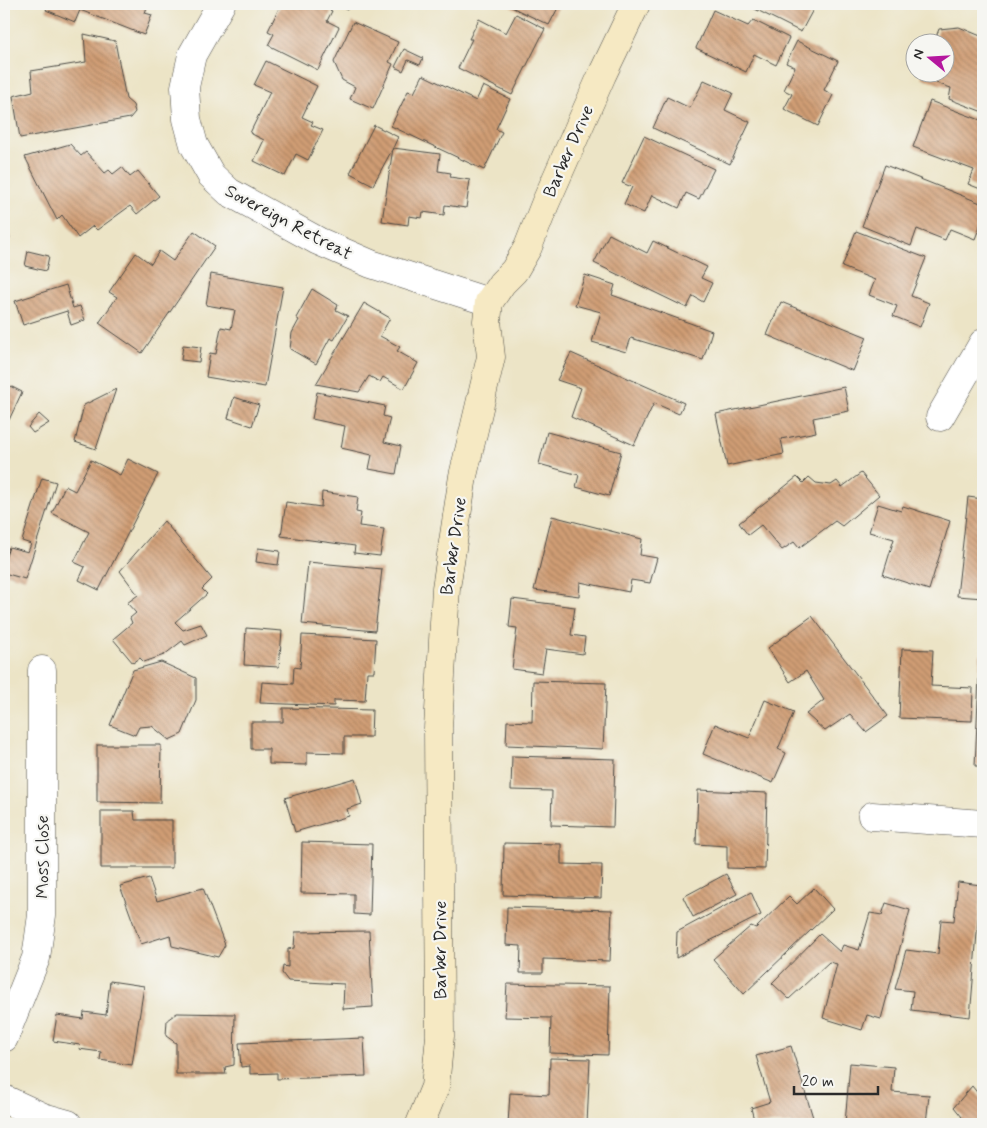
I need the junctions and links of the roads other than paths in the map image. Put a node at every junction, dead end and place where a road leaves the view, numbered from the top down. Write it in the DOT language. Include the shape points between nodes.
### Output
graph roads {
  1 [pos="221,4"];
  2 [pos="636,4"];
  3 [pos="490,302"];
  4 [pos="983,343"];
  5 [pos="940,417"];
  6 [pos="42,670"];
  7 [pos="872,816"];
  8 [pos="983,824"];
  9 [pos="4,1038"];
  10 [pos="4,1100"];
  11 [pos="68,1124"];
  12 [pos="420,1124"];
  1 -- 3 [label="street, Sovereign Retreat" via="192,55 185,87 187,119 194,145 211,175 228,192 318,241 371,264"];
  2 -- 3 [label="street, Barber Drive" via="594,92 528,247"];
  3 -- 12 [label="street, Barber Drive" via="487,321 491,357 463,476 446,588 438,728 440,1036 435,1088"];
  4 -- 5 [label="street"];
  6 -- 9 [label="street, Moss Close" via="42,915 36,958"];
  7 -- 8 [label="street"];
  10 -- 11 [label="street"];
}
